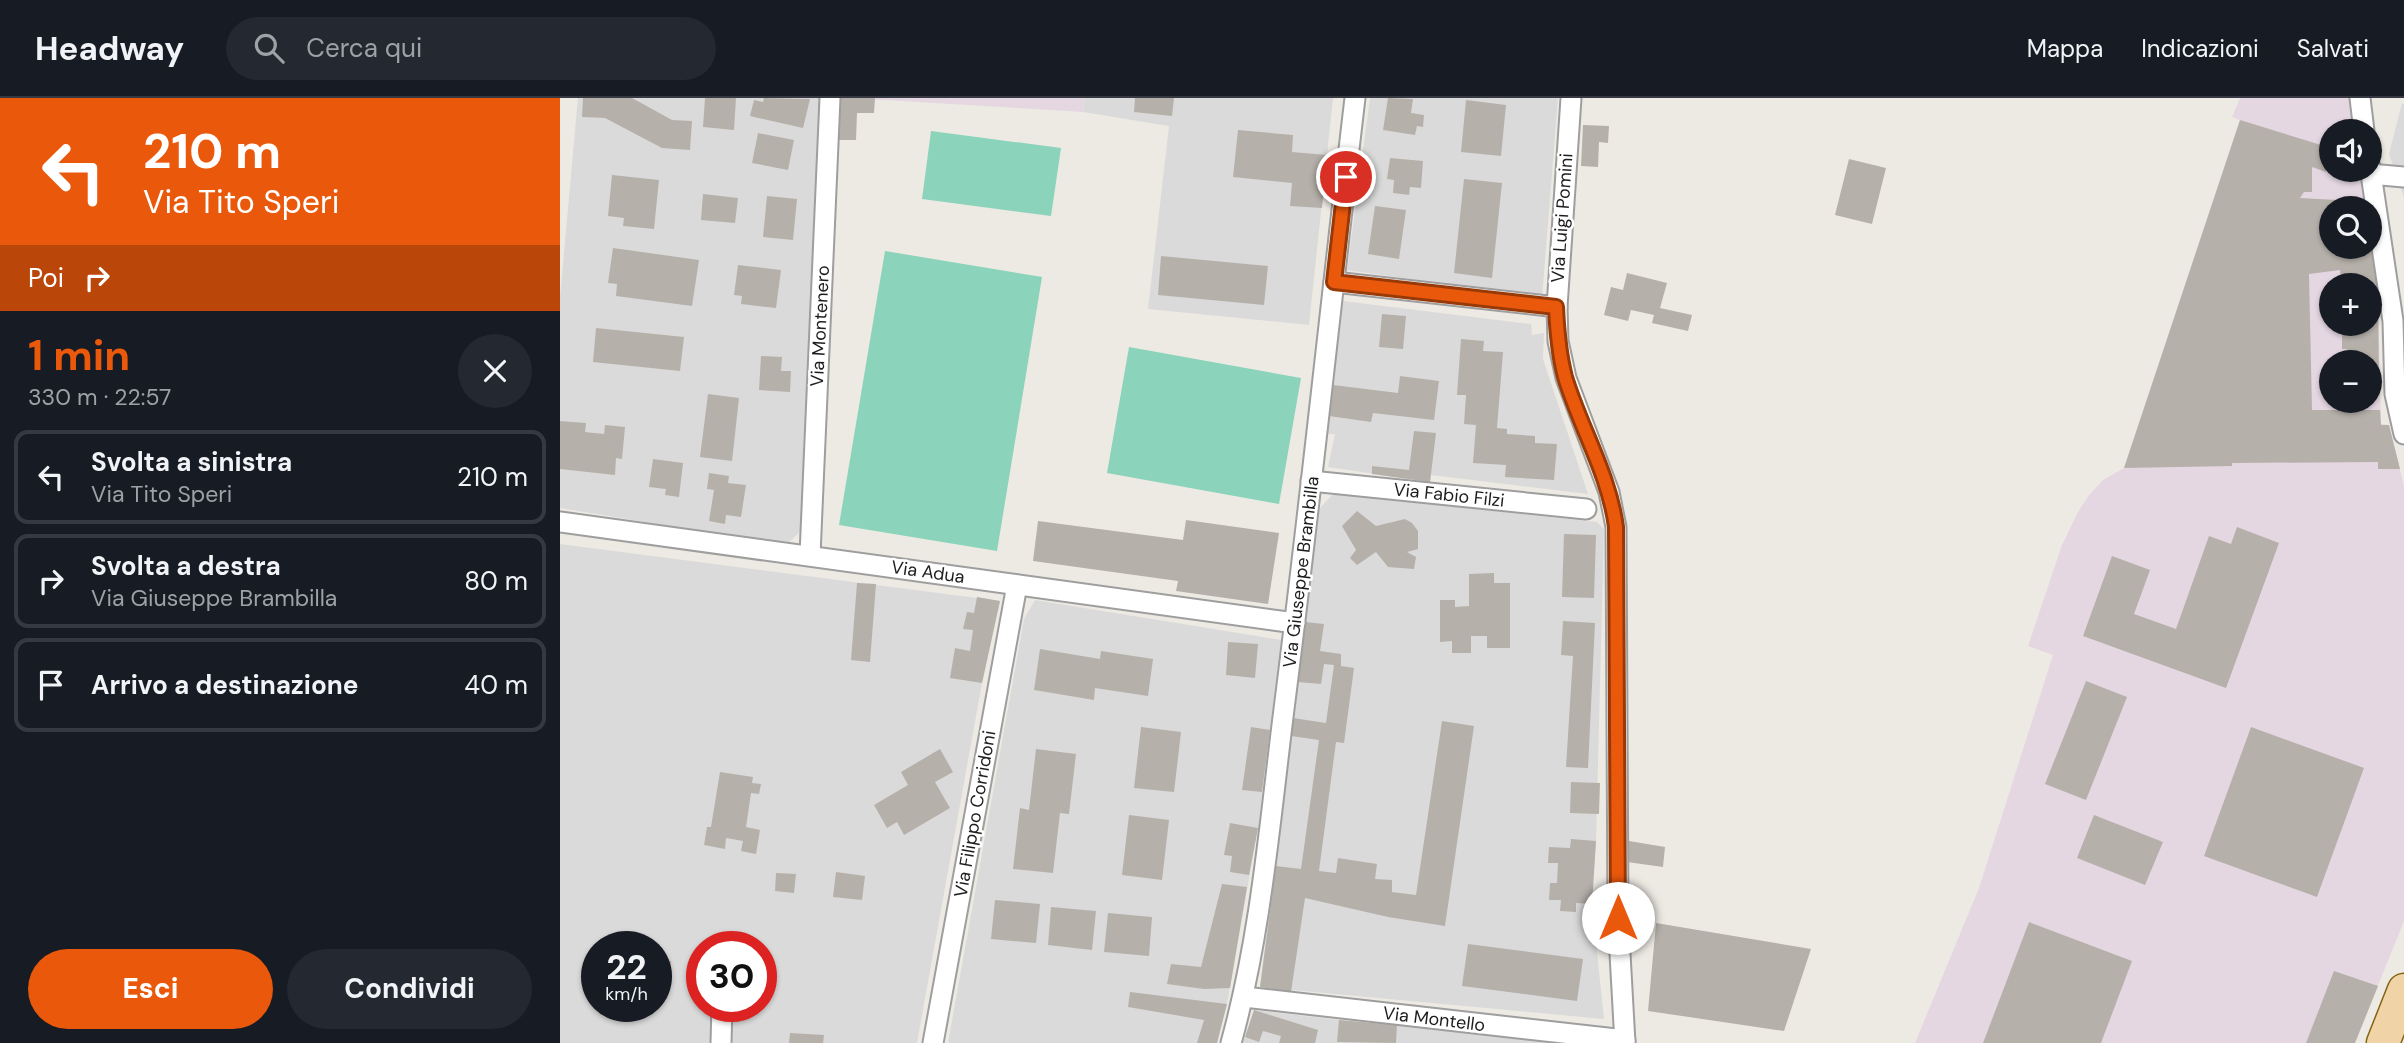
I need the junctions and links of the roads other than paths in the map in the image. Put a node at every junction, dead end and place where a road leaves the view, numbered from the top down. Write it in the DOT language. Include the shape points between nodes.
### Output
graph roads {
  1 [pos="830,98"];
  2 [pos="1355,98"];
  3 [pos="1571,98"];
  4 [pos="2360,98"];
  5 [pos="2363,119"];
  6 [pos="2382,172"];
  7 [pos="2404,177"];
  8 [pos="2372,182"];
  9 [pos="1334,282"];
  10 [pos="1556,307"];
  11 [pos="2404,434"];
  12 [pos="1311,481"];
  13 [pos="1586,509"];
  14 [pos="560,522"];
  15 [pos="810,555"];
  16 [pos="1017,585"];
  17 [pos="1295,623"];
  18 [pos="2404,990"];
  19 [pos="1244,997"];
  20 [pos="722,1022"];
  21 [pos="1625,1042"];
  22 [pos="721,1043"];
  23 [pos="933,1043"];
  24 [pos="1231,1043"];
  25 [pos="2383,1043"];
  1 -- 15 [label="street, Via Montenero"];
  2 -- 9 [label="street, Via Giuseppe Brambilla"];
  3 -- 10 [label="street, Via Luigi Pomini"];
  4 -- 5 [label="street"];
  6 -- 7 [label="street"];
  8 -- 11 [label="street" via="2392,307 2395,394"];
  9 -- 10 [label="street"];
  9 -- 12 [label="street, Via Giuseppe Brambilla"];
  10 -- 21 [label="street, Via Luigi Pomini" via="1566,378 1609,492 1616,527 1618,918"];
  12 -- 13 [label="street, Via Fabio Filzi"];
  12 -- 17 [label="street, Via Giuseppe Brambilla"];
  14 -- 15 [label="street, Via Adua"];
  15 -- 16 [label="street, Via Adua"];
  16 -- 17 [label="street, Via Adua"];
  16 -- 23 [label="street, Via Filippo Corridoni"];
  17 -- 19 [label="street, Via Giuseppe Brambilla"];
  18 -- 25 [label="main road"];
  19 -- 21 [label="street, Via Montello"];
  19 -- 24 [label="street, Via Giuseppe Brambilla"];
  20 -- 22 [label="street"];
}
